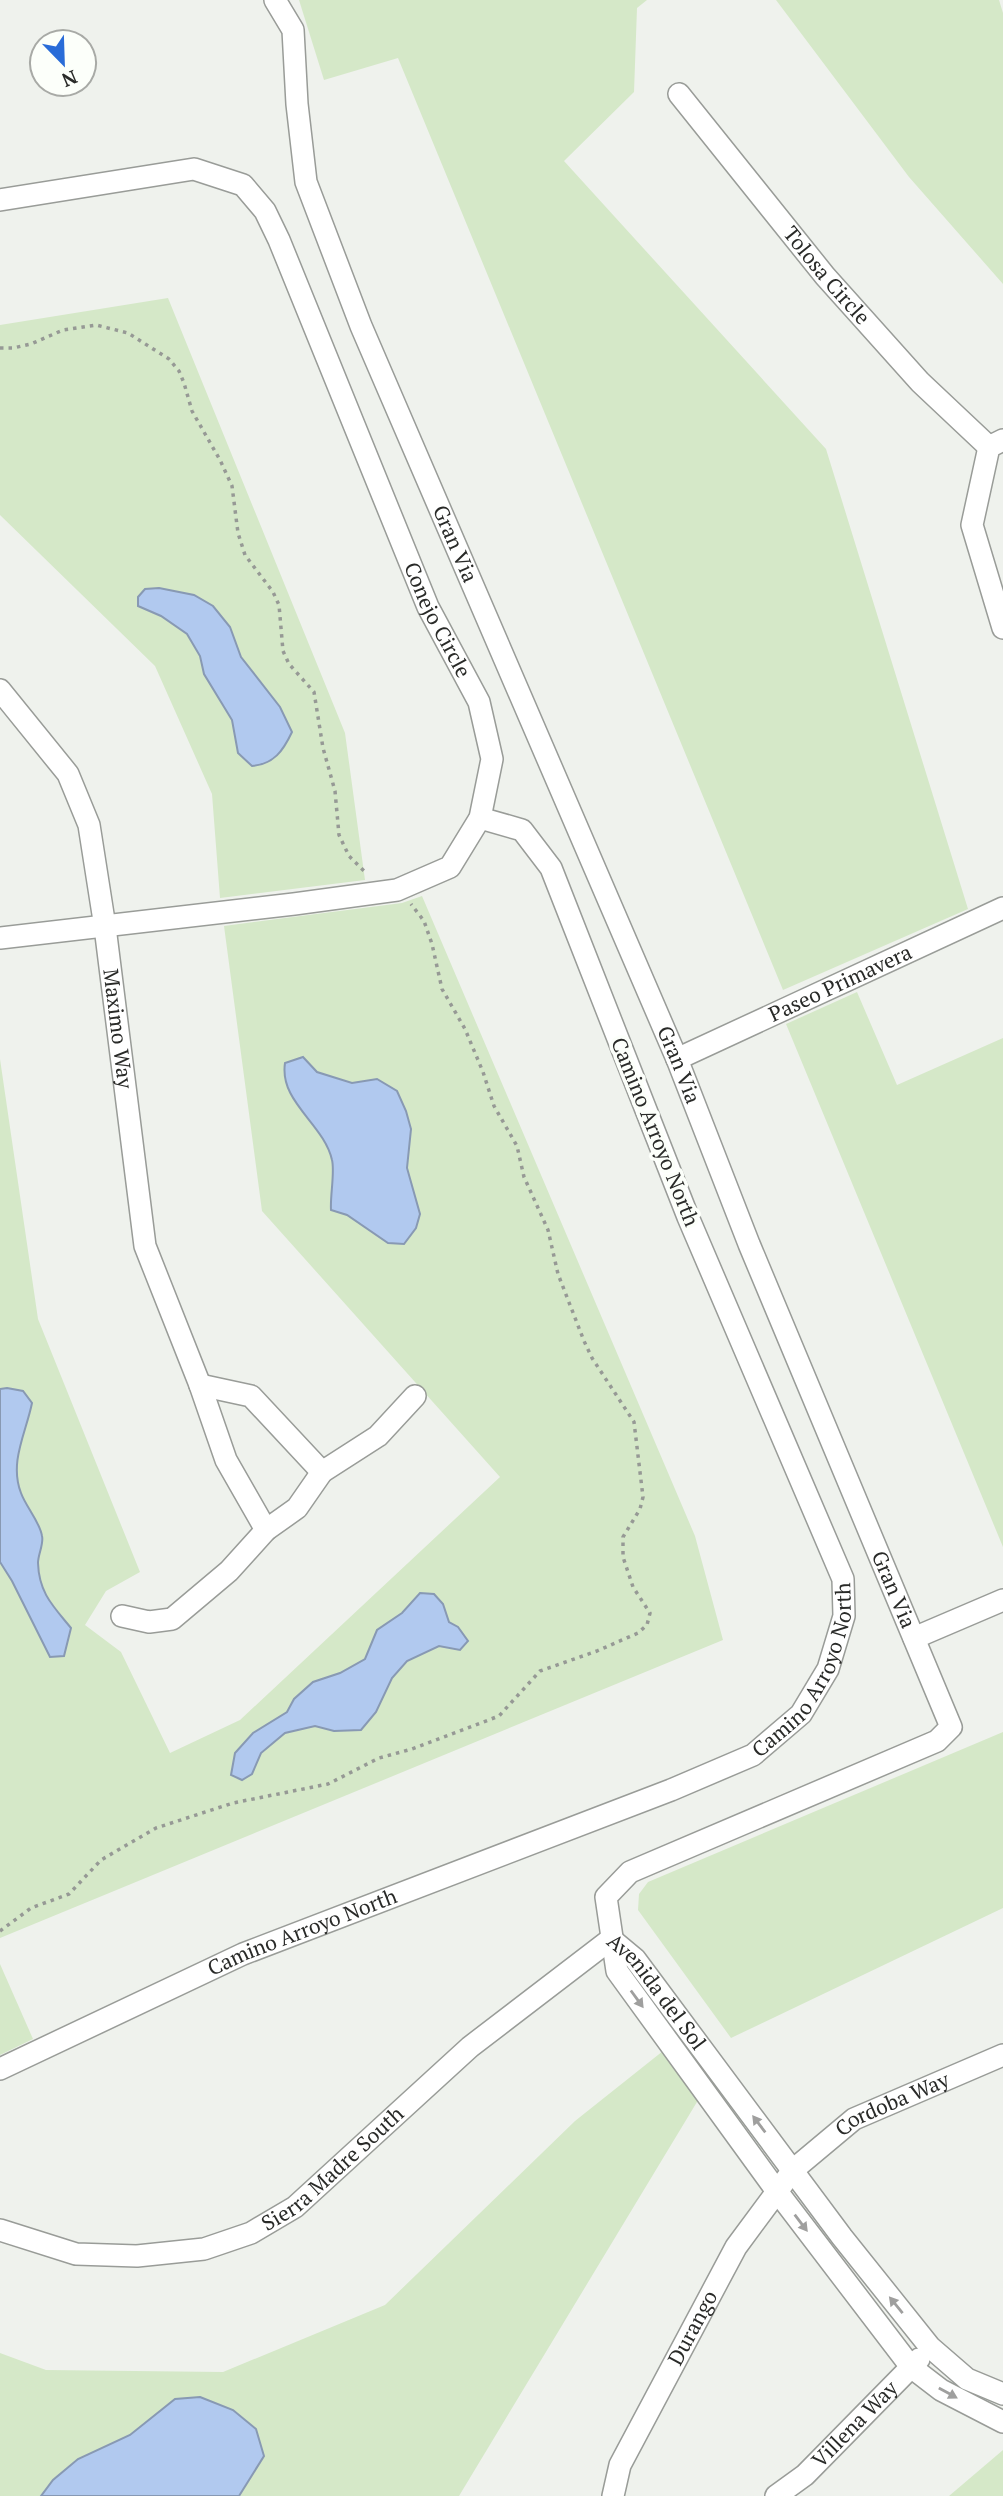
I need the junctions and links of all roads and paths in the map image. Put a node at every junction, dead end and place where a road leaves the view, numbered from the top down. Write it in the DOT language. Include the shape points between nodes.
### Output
graph roads {
  1 [pos="275,0"];
  2 [pos="679,94"];
  3 [pos="0,200"];
  4 [pos="0,348"];
  5 [pos="996,444"];
  6 [pos="1003,628"];
  7 [pos="0,690"];
  8 [pos="480,818"];
  9 [pos="391,891"];
  10 [pos="1003,908"];
  11 [pos="105,927"];
  12 [pos="0,938"];
  13 [pos="677,1059"];
  14 [pos="200,1385"];
  15 [pos="415,1396"];
  16 [pos="322,1472"];
  17 [pos="266,1530"];
  18 [pos="1003,1600"];
  19 [pos="122,1616"];
  20 [pos="914,1638"];
  21 [pos="0,1931"];
  22 [pos="611,1938"];
  23 [pos="1003,2055"];
  24 [pos="0,2069"];
  25 [pos="793,2170"];
  26 [pos="776,2190"];
  27 [pos="0,2230"];
  28 [pos="930,2347"];
  29 [pos="911,2367"];
  30 [pos="1003,2394"];
  31 [pos="1003,2422"];
  32 [pos="613,2496"];
  33 [pos="776,2496"];
  1 -- 13 [label="street, Gran Via" via="293,30 306,182 361,326"];
  2 -- 5 [label="street, Tolosa Circle" via="825,276 920,382"];
  3 -- 8 [label="street, Conejo Circle" via="194,169 243,185 265,211 428,607 479,702 492,759"];
  4 -- 9 [label="path" via="96,325 128,333 169,359 178,371 192,411 232,486 245,555 279,605 283,652 314,692 335,791 339,835 349,856"];
  5 -- 6 [label="street" via="972,525"];
  7 -- 11 [label="street, Maximo Way" via="68,774 89,825"];
  8 -- 9 [label="street, Conejo Circle" via="450,867"];
  8 -- 24 [label="street, Camino Arroyo North" via="522,830 551,868 688,1217 843,1579 844,1616 828,1669 801,1714 753,1755 243,1954"];
  9 -- 11 [label="street, Conejo Circle"];
  9 -- 21 [label="path" via="409,902 424,921 442,989 464,1029 494,1106 517,1146 584,1341 634,1422 643,1497 623,1537 623,1557 650,1613 647,1625 639,1633 540,1671 499,1716 379,1758 328,1784 233,1803 156,1828 101,1860 69,1894 31,1908"];
  10 -- 13 [label="street, Paseo Primavera"];
  11 -- 12 [label="street, Conejo Circle"];
  11 -- 14 [label="street, Maximo Way" via="145,1245"];
  13 -- 20 [label="street, Gran Via"];
  14 -- 16 [label="street" via="251,1396"];
  14 -- 17 [label="street, Maximo Way" via="226,1460"];
  15 -- 16 [label="street" via="378,1436"];
  16 -- 17 [label="street" via="297,1508"];
  17 -- 19 [label="street" via="229,1571 172,1619 149,1622"];
  18 -- 20 [label="street"];
  20 -- 22 [label="street, Gran Via" via="951,1727 937,1741 630,1872 606,1897"];
  25 -- 22 [label="street, Avenida del Sol, one-way" via="635,1959"];
  22 -- 26 [label="street, Avenida del Sol, one-way" via="617,1971"];
  22 -- 27 [label="street, Sierra Madre South" via="470,2047 295,2207 251,2233 204,2249 136,2256 76,2254"];
  23 -- 25 [label="street, Cordoba Way" via="854,2119"];
  25 -- 26 [label="street, Durango"];
  28 -- 25 [label="street, Avenida del Sol, one-way"];
  26 -- 29 [label="street, Avenida del Sol, one-way"];
  26 -- 32 [label="street, Durango" via="730,2259 620,2465"];
  28 -- 29 [label="street, Villena Way"];
  28 -- 30 [label="street, Avenida del Sol" via="967,2379"];
  29 -- 31 [label="street, Avenida del Sol, one-way" via="941,2390"];
  29 -- 33 [label="street, Villena Way" via="805,2475"];
}
